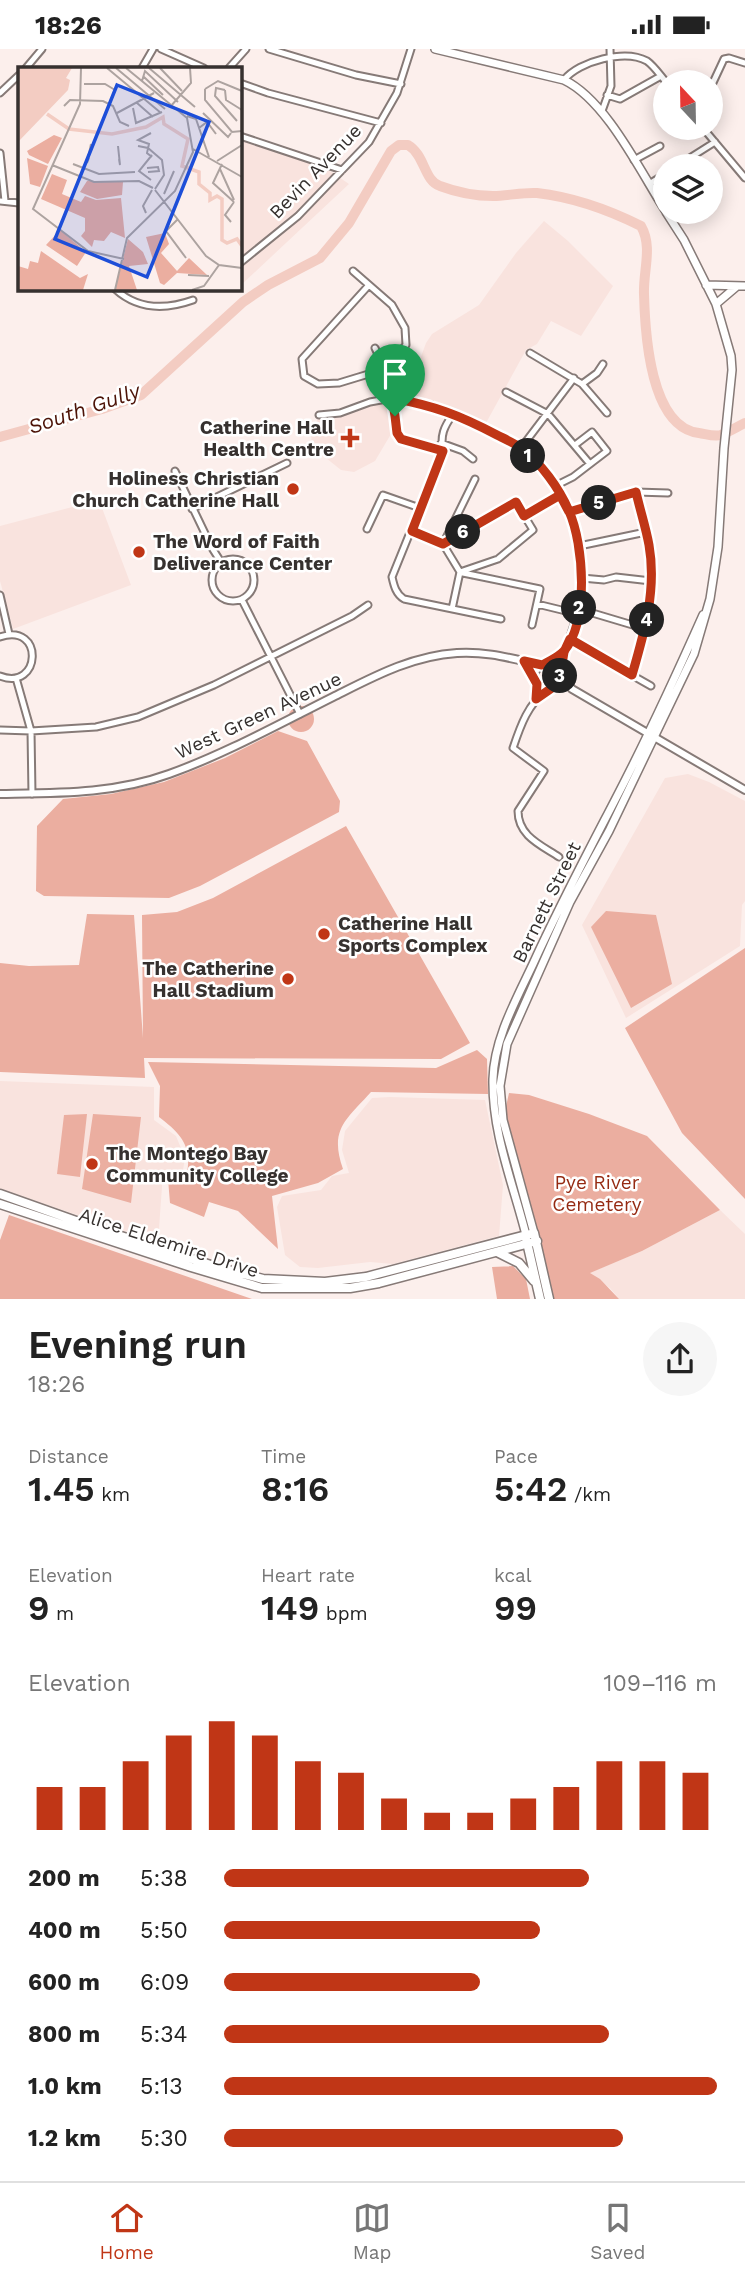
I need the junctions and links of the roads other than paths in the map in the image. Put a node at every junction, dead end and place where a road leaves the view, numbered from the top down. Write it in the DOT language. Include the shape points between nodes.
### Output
graph roads {
  1 [pos="42,49"];
  2 [pos="153,49"];
  3 [pos="161,49"];
  4 [pos="246,49"];
  5 [pos="269,49"];
  6 [pos="411,49"];
  7 [pos="435,49"];
  8 [pos="611,52"];
  9 [pos="460,53"];
  10 [pos="745,63"];
  11 [pos="27,67"];
  12 [pos="143,67"];
  13 [pos="202,67"];
  14 [pos="230,67"];
  15 [pos="655,70"];
  16 [pos="719,70"];
  17 [pos="18,76"];
  18 [pos="564,80"];
  19 [pos="653,80"];
  20 [pos="242,84"];
  21 [pos="401,84"];
  22 [pos="0,93"];
  23 [pos="607,95"];
  24 [pos="602,111"];
  25 [pos="381,123"];
  26 [pos="242,137"];
  27 [pos="715,142"];
  28 [pos="660,146"];
  29 [pos="0,153"];
  30 [pos="696,154"];
  31 [pos="634,160"];
  32 [pos="342,170"];
  33 [pos="745,178"];
  34 [pos="653,182"];
  35 [pos="649,184"];
  36 [pos="653,190"];
  37 [pos="3,201"];
  38 [pos="674,224"];
  39 [pos="242,261"];
  40 [pos="353,271"];
  41 [pos="369,285"];
  42 [pos="706,285"];
  43 [pos="741,286"];
  44 [pos="118,291"];
  45 [pos="194,300"];
  46 [pos="716,304"];
  47 [pos="375,348"];
  48 [pos="530,353"];
  49 [pos="603,364"];
  50 [pos="384,369"];
  51 [pos="574,378"];
  52 [pos="582,384"];
  53 [pos="506,391"];
  54 [pos="392,398"];
  55 [pos="607,413"];
  56 [pos="453,414"];
  57 [pos="548,414"];
  58 [pos="319,415"];
  59 [pos="441,443"];
  60 [pos="575,446"];
  61 [pos="521,448"];
  62 [pos="443,451"];
  63 [pos="473,459"];
  64 [pos="287,463"];
  65 [pos="590,464"];
  66 [pos="175,471"];
  67 [pos="475,479"];
  68 [pos="555,487"];
  69 [pos="636,492"];
  70 [pos="668,493"];
  71 [pos="560,495"];
  72 [pos="420,508"];
  73 [pos="192,509"];
  74 [pos="569,512"];
  75 [pos="524,516"];
  76 [pos="367,529"];
  77 [pos="412,531"];
  78 [pos="646,532"];
  79 [pos="443,544"];
  80 [pos="579,546"];
  81 [pos="221,562"];
  82 [pos="460,572"];
  83 [pos="582,578"];
  84 [pos="651,580"];
  85 [pos="0,595"];
  86 [pos="242,600"];
  87 [pos="537,604"];
  88 [pos="368,605"];
  89 [pos="452,609"];
  90 [pos="579,611"];
  91 [pos="501,619"];
  92 [pos="532,625"];
  93 [pos="646,629"];
  94 [pos="9,634"];
  95 [pos="0,637"];
  96 [pos="570,639"];
  97 [pos="564,652"];
  98 [pos="270,656"];
  99 [pos="524,661"];
  100 [pos="544,664"];
  101 [pos="559,673"];
  102 [pos="632,675"];
  103 [pos="0,676"];
  104 [pos="16,678"];
  105 [pos="536,681"];
  106 [pos="651,686"];
  107 [pos="550,689"];
  108 [pos="572,689"];
  109 [pos="536,699"];
  110 [pos="300,714"];
  111 [pos="0,730"];
  112 [pos="31,731"];
  113 [pos="650,735"];
  114 [pos="745,790"];
  115 [pos="32,793"];
  116 [pos="0,794"];
  117 [pos="559,857"];
  118 [pos="0,1194"];
  119 [pos="0,1204"];
  120 [pos="531,1238"];
  121 [pos="497,1252"];
  122 [pos="538,1286"];
  123 [pos="540,1299"];
  124 [pos="549,1299"];
  1 -- 11 [label="street"];
  2 -- 12 [label="street"];
  3 -- 13 [label="street"];
  4 -- 14 [label="street"];
  5 -- 21 [label="street"];
  6 -- 21 [label="street, Bevin Avenue"];
  7 -- 9 [label="main road, Barnett Street"];
  8 -- 15 [label="street" via="636,56"];
  8 -- 18 [label="street"];
  8 -- 23 [label="street"];
  9 -- 18 [label="main road, Barnett Street"];
  10 -- 16 [label="street" via="724,59"];
  17 -- 22 [label="street"];
  18 -- 24 [label="main road, Barnett Street"];
  19 -- 23 [label="street" via="620,99"];
  20 -- 25 [label="street"];
  21 -- 25 [label="street, Bevin Avenue"];
  23 -- 24 [label="street"];
  24 -- 31 [label="main road, Barnett Street"];
  25 -- 32 [label="street, Bevin Avenue"];
  26 -- 32 [label="street"];
  27 -- 30 [label="street"];
  27 -- 33 [label="street"];
  28 -- 31 [label="street"];
  29 -- 37 [label="street"];
  31 -- 35 [label="main road, Barnett Street"];
  32 -- 39 [label="street, Bevin Avenue" via="298,216"];
  34 -- 35 [label="street"];
  35 -- 36 [label="main road, Barnett Street"];
  38 -- 42 [label="main road, Barnett Street"];
  40 -- 41 [label="street"];
  41 -- 50 [label="street" via="392,306 405,328 406,345"];
  41 -- 50 [label="street" via="302,359 302,367 304,376 318,384 339,383"];
  42 -- 43 [label="main road"];
  42 -- 46 [label="main road, Barnett Street"];
  43 -- 46 [label="main road"];
  44 -- 45 [label="street" via="128,299 160,308"];
  46 -- 113 [label="main road, Barnett Street" via="732,370 718,547 710,599 694,654"];
  47 -- 50 [label="street"];
  48 -- 51 [label="street"];
  49 -- 52 [label="street"];
  50 -- 54 [label="street"];
  51 -- 52 [label="street"];
  51 -- 57 [label="street"];
  52 -- 55 [label="street"];
  53 -- 57 [label="street"];
  54 -- 56 [label="street"];
  54 -- 58 [label="street"];
  54 -- 62 [label="street" via="401,439"];
  56 -- 59 [label="street"];
  56 -- 61 [label="street"];
  57 -- 60 [label="street"];
  57 -- 61 [label="street"];
  59 -- 62 [label="street"];
  59 -- 63 [label="street"];
  60 -- 65 [label="street"];
  60 -- 65 [label="street" via="593,432 607,451"];
  61 -- 68 [label="street"];
  62 -- 72 [label="street"];
  64 -- 73 [label="street"];
  65 -- 68 [label="street"];
  66 -- 73 [label="street"];
  67 -- 79 [label="street"];
  68 -- 71 [label="street"];
  69 -- 70 [label="street"];
  69 -- 74 [label="street"];
  69 -- 78 [label="street"];
  71 -- 74 [label="street"];
  71 -- 75 [label="street"];
  72 -- 76 [label="street" via="383,495"];
  72 -- 77 [label="street"];
  73 -- 81 [label="street"];
  74 -- 80 [label="street"];
  75 -- 79 [label="street" via="516,502"];
  75 -- 82 [label="street" via="533,530 498,559"];
  77 -- 79 [label="street"];
  77 -- 89 [label="street" via="392,577 394,588 404,599"];
  78 -- 80 [label="street"];
  78 -- 84 [label="street"];
  79 -- 82 [label="street"];
  80 -- 83 [label="street"];
  81 -- 86 [label="street" via="212,574 213,588 222,599"];
  81 -- 86 [label="street" via="238,559 252,570 252,589"];
  82 -- 87 [label="street" via="540,589"];
  82 -- 89 [label="street"];
  83 -- 84 [label="street"];
  83 -- 90 [label="street"];
  84 -- 93 [label="street"];
  85 -- 94 [label="street"];
  86 -- 98 [label="street"];
  87 -- 90 [label="street"];
  87 -- 92 [label="street"];
  88 -- 98 [label="street"];
  89 -- 91 [label="street"];
  90 -- 93 [label="street"];
  90 -- 96 [label="street"];
  93 -- 102 [label="street"];
  94 -- 95 [label="street"];
  94 -- 104 [label="street" via="27,641 33,654 31,666"];
  96 -- 97 [label="street"];
  96 -- 102 [label="street"];
  97 -- 100 [label="street"];
  97 -- 101 [label="street"];
  98 -- 110 [label="street"];
  98 -- 112 [label="street" via="138,717 96,727"];
  99 -- 100 [label="street, West Green Avenue"];
  99 -- 105 [label="street"];
  99 -- 110 [label="street, West Green Avenue" via="458,653 423,657"];
  100 -- 101 [label="street" via="553,665"];
  100 -- 105 [label="street" via="536,671"];
  101 -- 107 [label="street" via="559,683"];
  101 -- 108 [label="street"];
  102 -- 106 [label="street"];
  103 -- 104 [label="street"];
  104 -- 112 [label="street"];
  105 -- 107 [label="street"];
  105 -- 109 [label="street"];
  107 -- 108 [label="street"];
  107 -- 109 [label="street"];
  108 -- 113 [label="street"];
  109 -- 117 [label="street" via="526,712 513,748 544,771 518,811 518,819 528,837"];
  110 -- 115 [label="street, West Green Avenue" via="216,755 139,784"];
  111 -- 112 [label="street"];
  112 -- 115 [label="street"];
  113 -- 114 [label="street"];
  113 -- 120 [label="main road, Barnett Street" via="544,940 499,1045 493,1077 494,1112 508,1177"];
  115 -- 116 [label="street, West Green Avenue"];
  118 -- 120 [label="main road, Alice Eldemire Drive" via="118,1236 263,1279 325,1282 366,1277"];
  119 -- 121 [label="main road, Alice Eldemire Drive" via="262,1288 350,1288"];
  120 -- 121 [label="main road, Alice Eldemire Drive"];
  120 -- 122 [label="main road"];
  120 -- 124 [label="main road"];
  121 -- 122 [label="main road" via="519,1263"];
  122 -- 123 [label="main road"];
}
